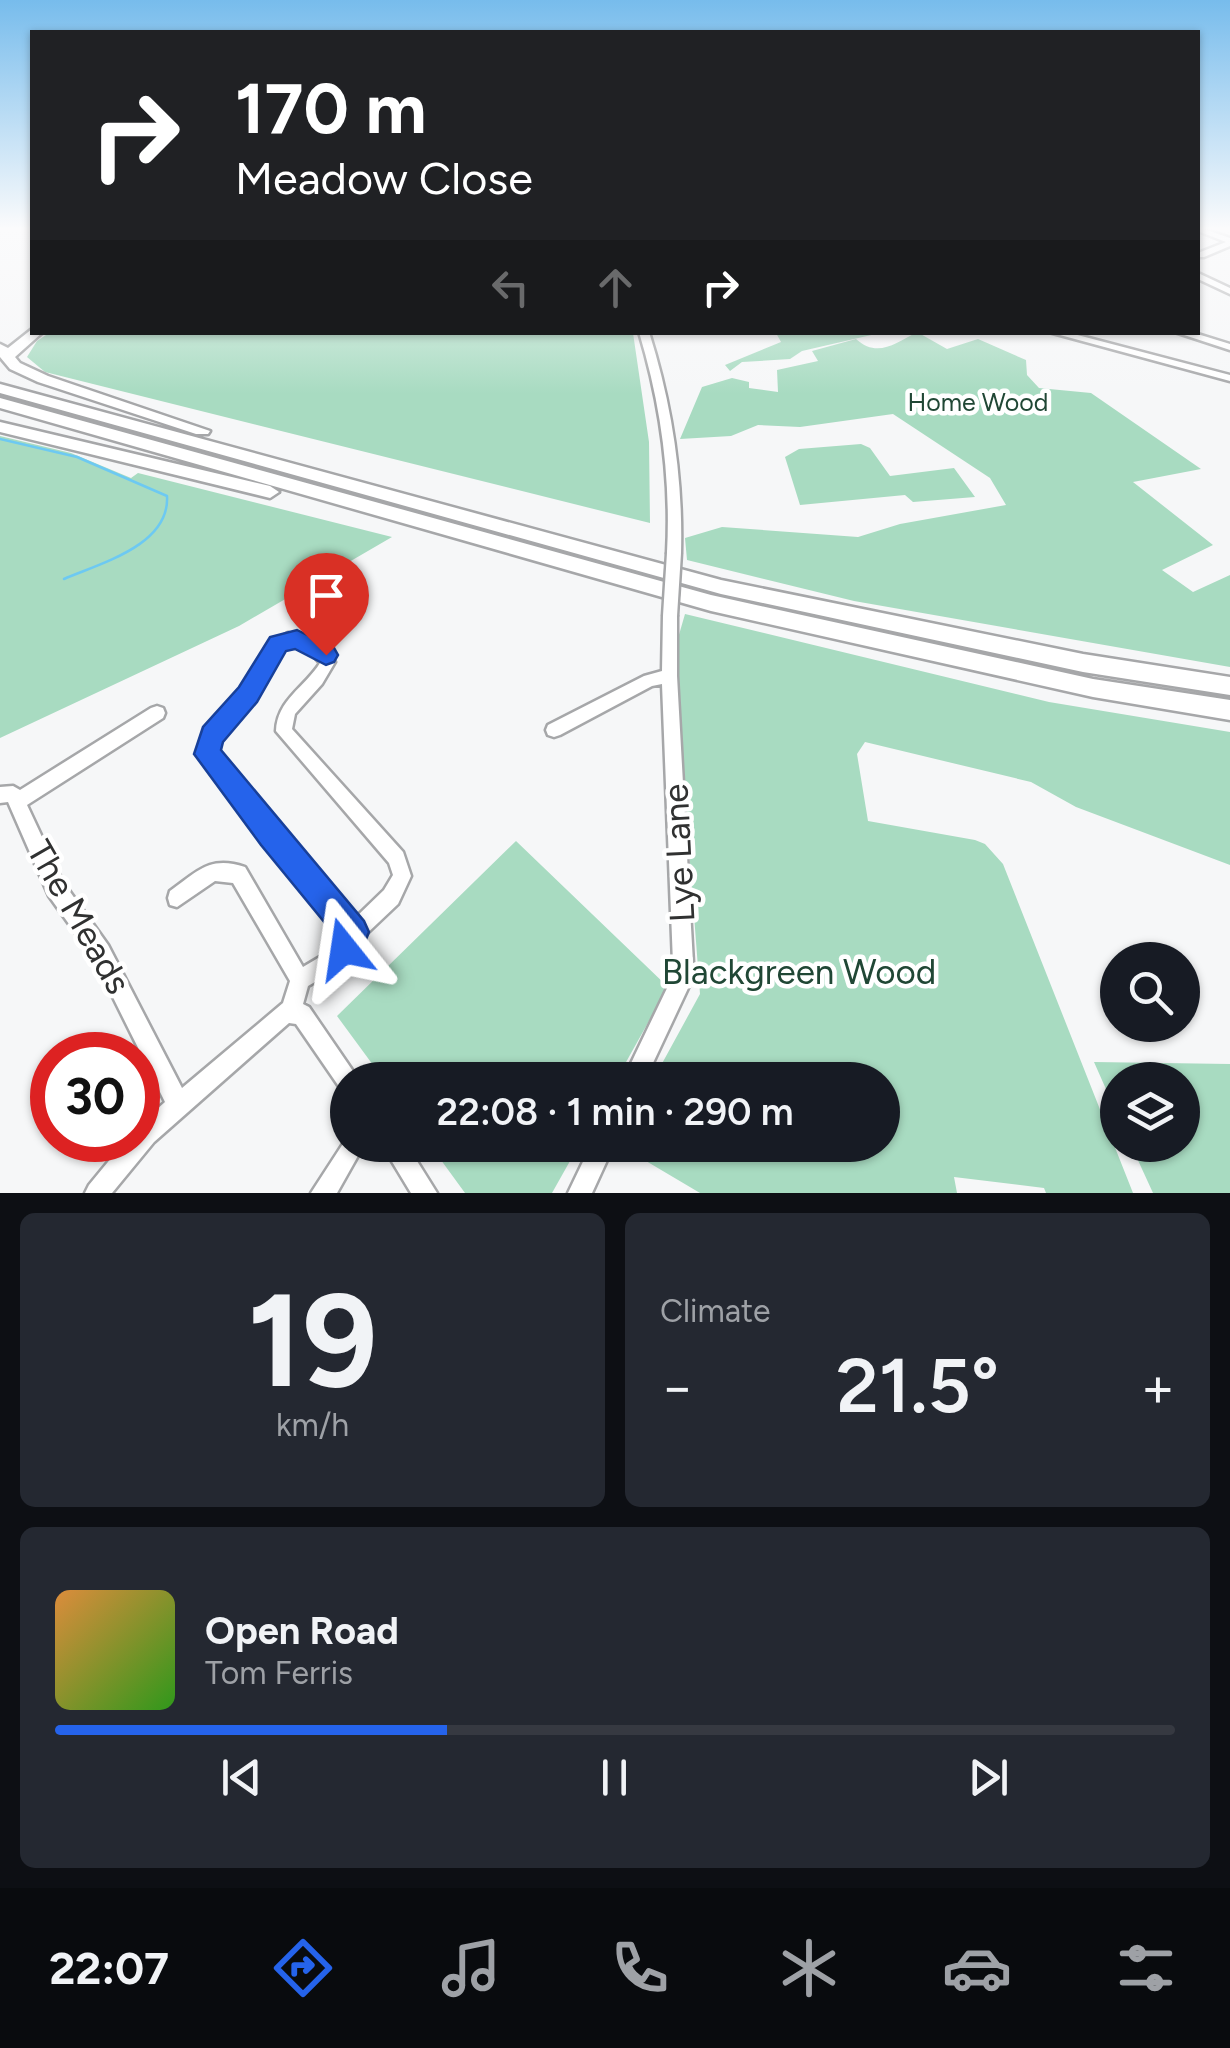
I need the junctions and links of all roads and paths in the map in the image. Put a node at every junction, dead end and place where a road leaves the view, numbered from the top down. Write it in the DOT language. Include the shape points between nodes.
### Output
graph roads {
  1 [pos="30,334"];
  2 [pos="645,335"];
  3 [pos="1065,335"];
  4 [pos="1189,335"];
  5 [pos="1230,348"];
  6 [pos="3,353"];
  7 [pos="1230,378"];
  8 [pos="0,388"];
  9 [pos="0,403"];
  10 [pos="0,426"];
  11 [pos="401,498"];
  12 [pos="357,504"];
  13 [pos="668,676"];
  14 [pos="1230,686"];
  15 [pos="1230,710"];
  16 [pos="157,714"];
  17 [pos="554,730"];
  18 [pos="8,798"];
  19 [pos="177,898"];
  20 [pos="353,932"];
  21 [pos="300,980"];
  22 [pos="292,1011"];
  23 [pos="335,1062"];
  24 [pos="643,1062"];
  25 [pos="179,1106"];
  26 [pos="342,1162"];
  27 [pos="404,1162"];
  28 [pos="595,1162"];
  29 [pos="97,1193"];
  30 [pos="323,1193"];
  31 [pos="425,1193"];
  32 [pos="580,1193"];
  1 -- 6 [label="highway"];
  2 -- 13 [label="street, Lye Lane, bridge" via="676,505"];
  3 -- 7 [label="street"];
  4 -- 5 [label="street"];
  6 -- 11 [label="highway" via="43,379 376,482"];
  8 -- 11 [label="highway"];
  9 -- 12 [label="highway"];
  10 -- 12 [label="highway" via="266,492"];
  11 -- 14 [label="highway" via="721,587 1064,659"];
  12 -- 15 [label="highway" via="794,623 1094,688"];
  13 -- 17 [label="street"];
  13 -- 24 [label="street, Lye Lane" via="682,963 680,984"];
  16 -- 18 [label="street" via="126,742"];
  18 -- 25 [label="street, The Meads" via="56,889 101,952"];
  19 -- 21 [label="street" via="212,872 238,874"];
  20 -- 20 [label="street" via="208,754 212,736 248,695 276,646 288,639 314,646 328,662 285,714 284,731 402,868 396,890"];
  20 -- 21 [label="street" via="336,958"];
  21 -- 22 [label="street"];
  22 -- 23 [label="street" via="302,1014"];
  22 -- 25 [label="street"];
  25 -- 29 [label="street"];
  26 -- 30 [label="street"];
  27 -- 31 [label="street"];
  28 -- 32 [label="street"];
}
